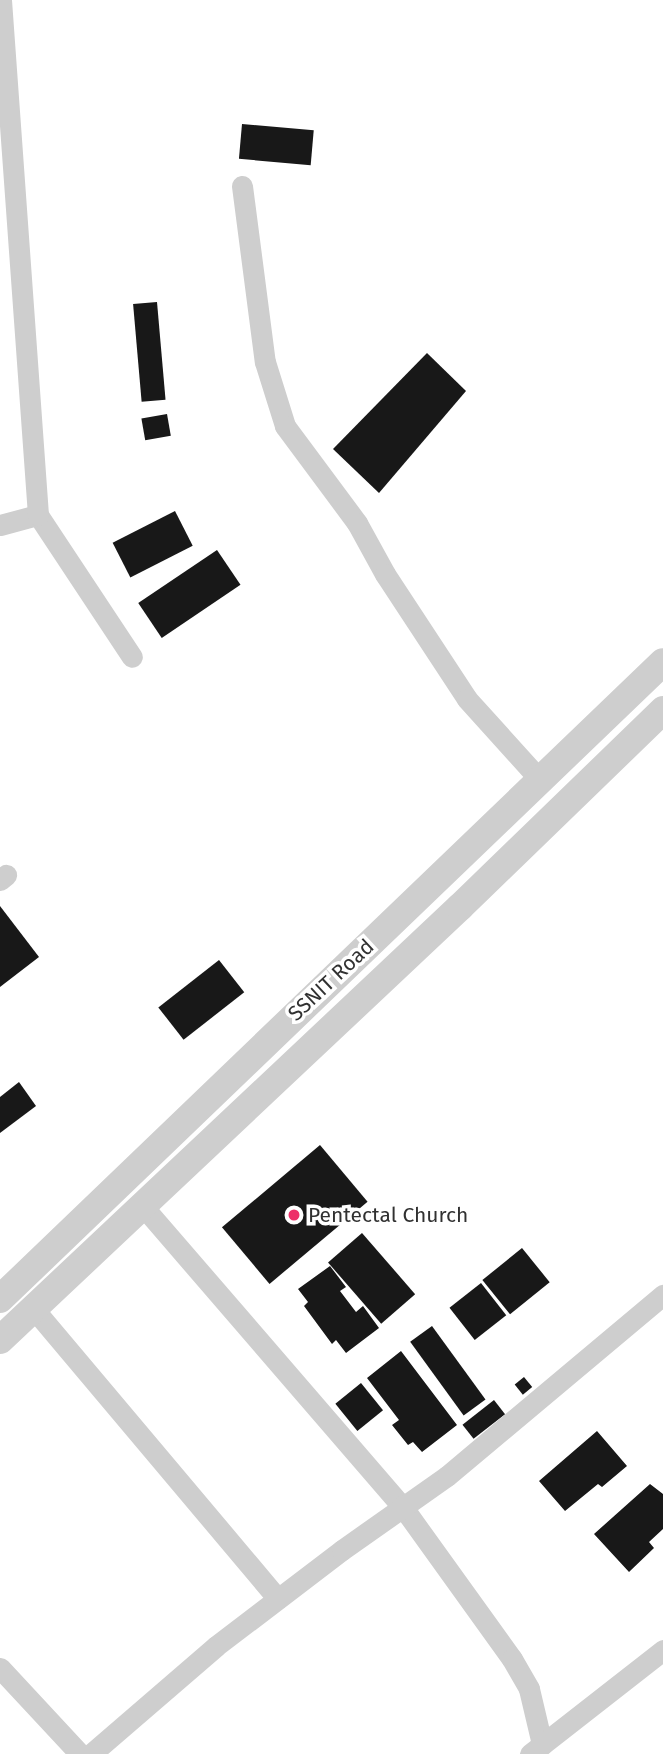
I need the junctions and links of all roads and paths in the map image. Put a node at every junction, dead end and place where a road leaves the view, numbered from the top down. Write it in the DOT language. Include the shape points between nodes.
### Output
graph roads {
  1 [pos="1,0"];
  2 [pos="242,186"];
  3 [pos="38,515"];
  4 [pos="0,525"];
  5 [pos="132,657"];
  6 [pos="663,662"];
  7 [pos="663,710"];
  8 [pos="541,781"];
  9 [pos="141,1204"];
  10 [pos="663,1295"];
  11 [pos="0,1299"];
  12 [pos="33,1308"];
  13 [pos="0,1340"];
  14 [pos="402,1506"];
  15 [pos="278,1599"];
  16 [pos="663,1650"];
  17 [pos="0,1668"];
  18 [pos="536,1749"];
  19 [pos="80,1754"];
  20 [pos="91,1754"];
  1 -- 3 [label="street"];
  2 -- 8 [label="street" via="265,362 285,426 357,523 467,699"];
  3 -- 4 [label="street"];
  3 -- 5 [label="street"];
  6 -- 8 [label="street, SSNIT Road"];
  7 -- 9 [label="street, SSNIT Road"];
  8 -- 11 [label="street, SSNIT Road"];
  9 -- 12 [label="street, SSNIT Road"];
  9 -- 14 [label="street"];
  10 -- 14 [label="street" via="447,1476"];
  12 -- 13 [label="street, SSNIT Road"];
  12 -- 15 [label="street"];
  14 -- 15 [label="street"];
  14 -- 18 [label="street" via="529,1689"];
  15 -- 20 [label="street"];
  16 -- 18 [label="street"];
  17 -- 19 [label="street"];
}
